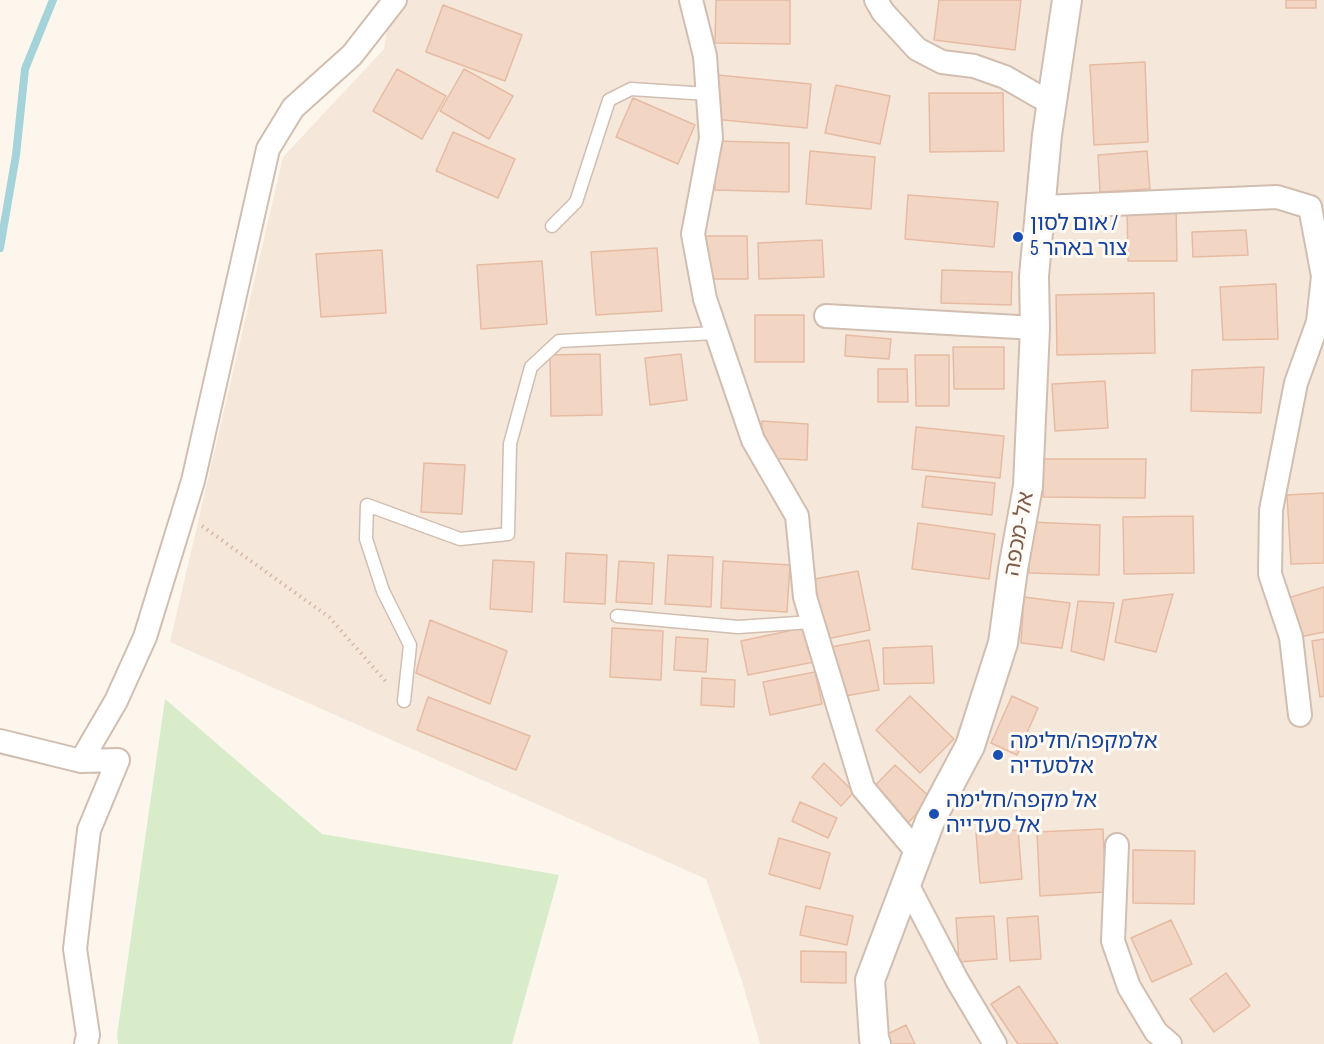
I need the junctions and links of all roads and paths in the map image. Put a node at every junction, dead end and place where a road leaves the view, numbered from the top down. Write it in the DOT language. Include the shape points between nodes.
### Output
graph roads {
  1 [pos="394,0"];
  2 [pos="691,0"];
  3 [pos="876,0"];
  4 [pos="1067,0"];
  5 [pos="708,94"];
  6 [pos="1052,104"];
  7 [pos="1042,207"];
  8 [pos="552,226"];
  9 [pos="826,316"];
  10 [pos="1035,328"];
  11 [pos="716,333"];
  12 [pos="183,513"];
  13 [pos="617,616"];
  14 [pos="812,622"];
  15 [pos="404,701"];
  16 [pos="1300,715"];
  17 [pos="0,741"];
  18 [pos="81,761"];
  19 [pos="1117,845"];
  20 [pos="918,853"];
  21 [pos="907,884"];
  22 [pos="86,1044"];
  23 [pos="876,1044"];
  24 [pos="996,1044"];
  25 [pos="1170,1044"];
  1 -- 12 [label="street" via="352,55 292,108 268,148"];
  2 -- 5 [label="street" via="705,56"];
  3 -- 6 [label="street" via="882,12 917,49 942,62 974,66 1005,78"];
  4 -- 6 [label="street, אל-מכפה"];
  5 -- 8 [label="lane" via="631,89 609,100 576,202"];
  5 -- 11 [label="street" via="711,138 693,234 705,299"];
  6 -- 7 [label="street, אל-מכפה"];
  7 -- 10 [label="street, אל-מכפה" via="1034,276"];
  7 -- 16 [label="street" via="1277,197 1310,207 1323,276 1318,322 1296,383 1271,510 1270,574 1291,637"];
  9 -- 10 [label="street"];
  10 -- 20 [label="street, אל-מכפה" via="1028,486 1003,643 970,746 930,821"];
  11 -- 14 [label="street" via="753,440 797,516 805,597"];
  11 -- 15 [label="lane" via="559,341 531,367 510,444 508,534 460,539 367,505 366,539 383,591 410,645"];
  12 -- 15 [label="path" via="329,617"];
  12 -- 18 [label="street" via="145,637 116,701"];
  13 -- 14 [label="lane" via="738,627"];
  14 -- 20 [label="street" via="862,788"];
  17 -- 18 [label="street"];
  18 -- 22 [label="street" via="118,760 89,830 75,949 88,1035"];
  19 -- 25 [label="street" via="1113,941 1129,987 1156,1032"];
  20 -- 21 [label="street, אל-מכפה"];
  21 -- 23 [label="street, אל-מכפה" via="870,980"];
  21 -- 24 [label="street"];
}
